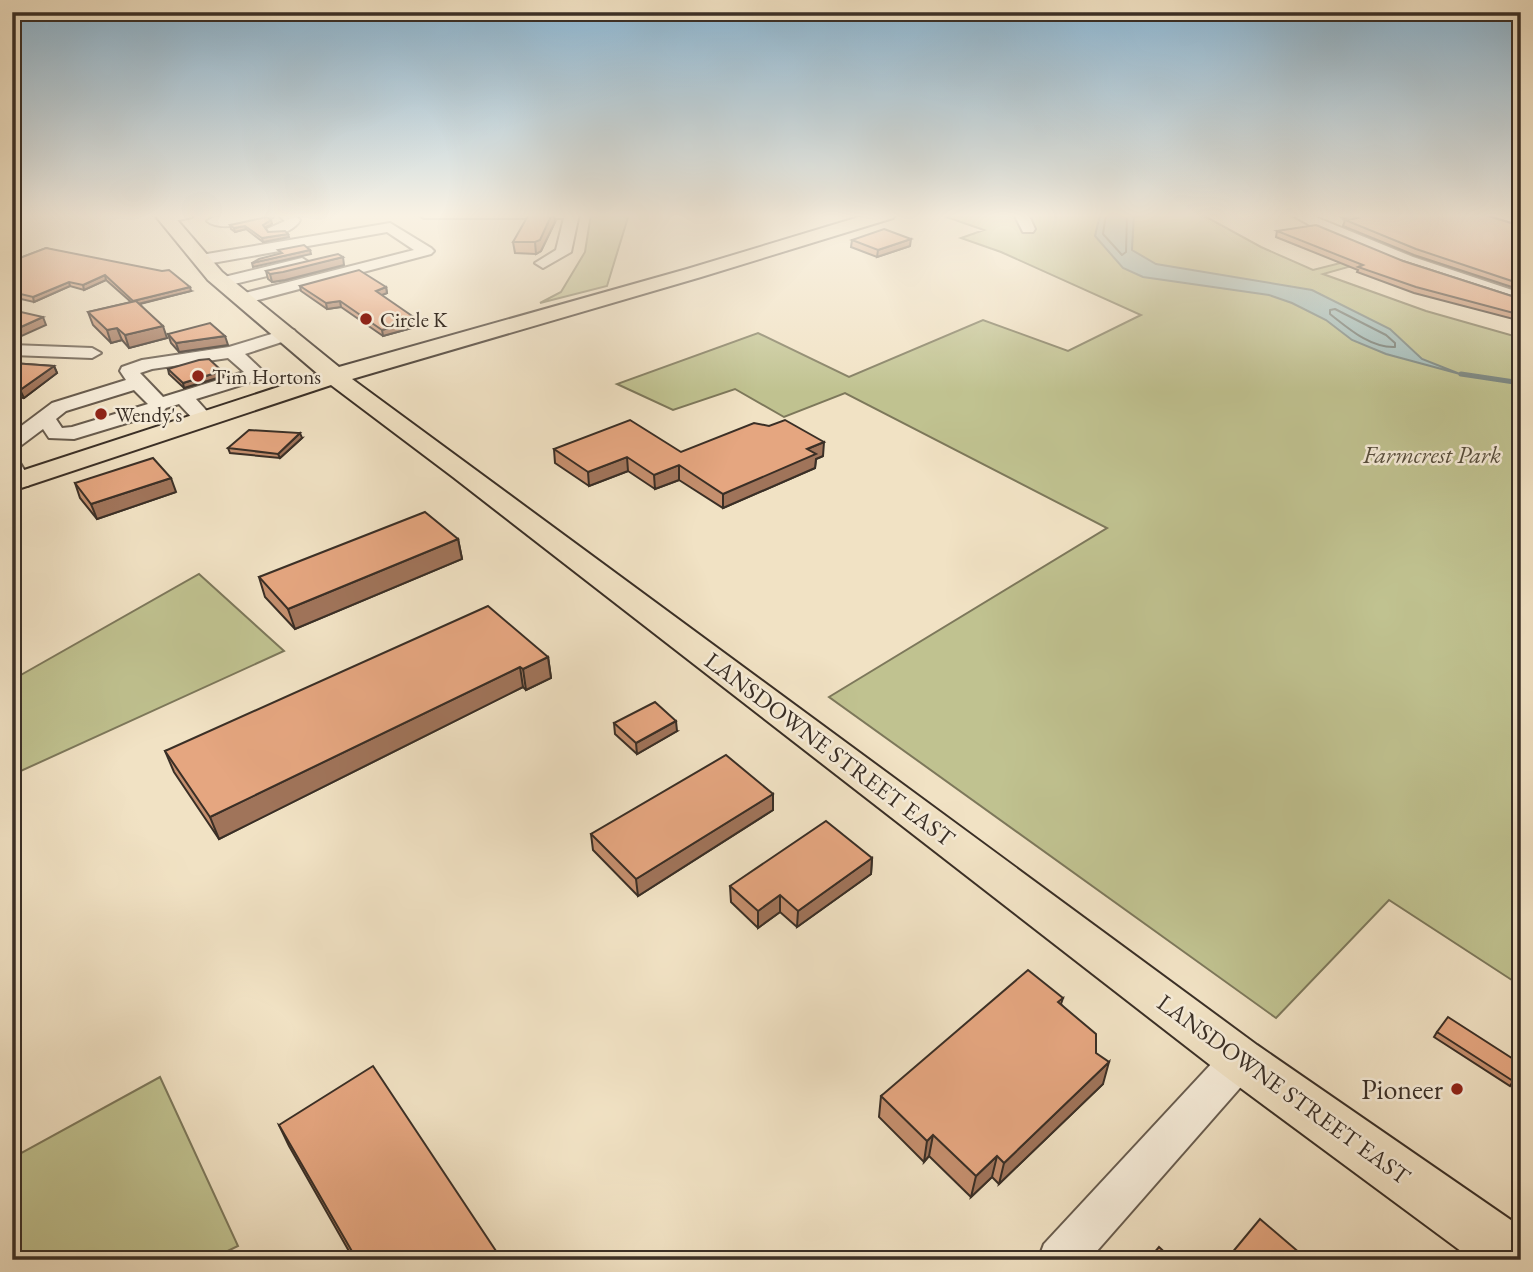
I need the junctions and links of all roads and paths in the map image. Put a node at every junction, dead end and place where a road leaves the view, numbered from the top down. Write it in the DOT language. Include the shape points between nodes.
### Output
graph roads {
  1 [pos="214,273"];
  2 [pos="341,273"];
  3 [pos="693,273"];
  4 [pos="1439,273"];
  5 [pos="1521,298"];
  6 [pos="243,299"];
  7 [pos="288,334"];
  8 [pos="12,350"];
  9 [pos="232,352"];
  10 [pos="92,353"];
  11 [pos="175,361"];
  12 [pos="335,376"];
  13 [pos="137,383"];
  14 [pos="186,396"];
  15 [pos="159,404"];
  16 [pos="45,417"];
  17 [pos="203,418"];
  18 [pos="12,443"];
  19 [pos="15,477"];
  20 [pos="1240,1060"];
  21 [pos="1060,1260"];
  22 [pos="1520,1260"];
  1 -- 6 [label="main road, LANSDOWNE STREET EAST"];
  2 -- 6 [label="lane"];
  3 -- 12 [label="main road"];
  4 -- 5 [label="street"];
  6 -- 7 [label="main road, LANSDOWNE STREET EAST"];
  7 -- 9 [label="lane"];
  7 -- 12 [label="main road, LANSDOWNE STREET EAST"];
  8 -- 10 [label="street"];
  9 -- 11 [label="lane"];
  9 -- 14 [label="lane" via="257,374"];
  11 -- 13 [label="lane" via="149,363 129,371"];
  11 -- 14 [label="street" via="160,368"];
  12 -- 17 [label="main road"];
  12 -- 20 [label="main road, LANSDOWNE STREET EAST"];
  13 -- 15 [label="lane"];
  13 -- 16 [label="lane" via="59,407"];
  14 -- 15 [label="lane"];
  14 -- 17 [label="lane"];
  15 -- 16 [label="street" via="74,433 56,434"];
  16 -- 18 [label="lane"];
  17 -- 19 [label="main road"];
  20 -- 21 [label="lane"];
  20 -- 22 [label="main road, LANSDOWNE STREET EAST"];
}
